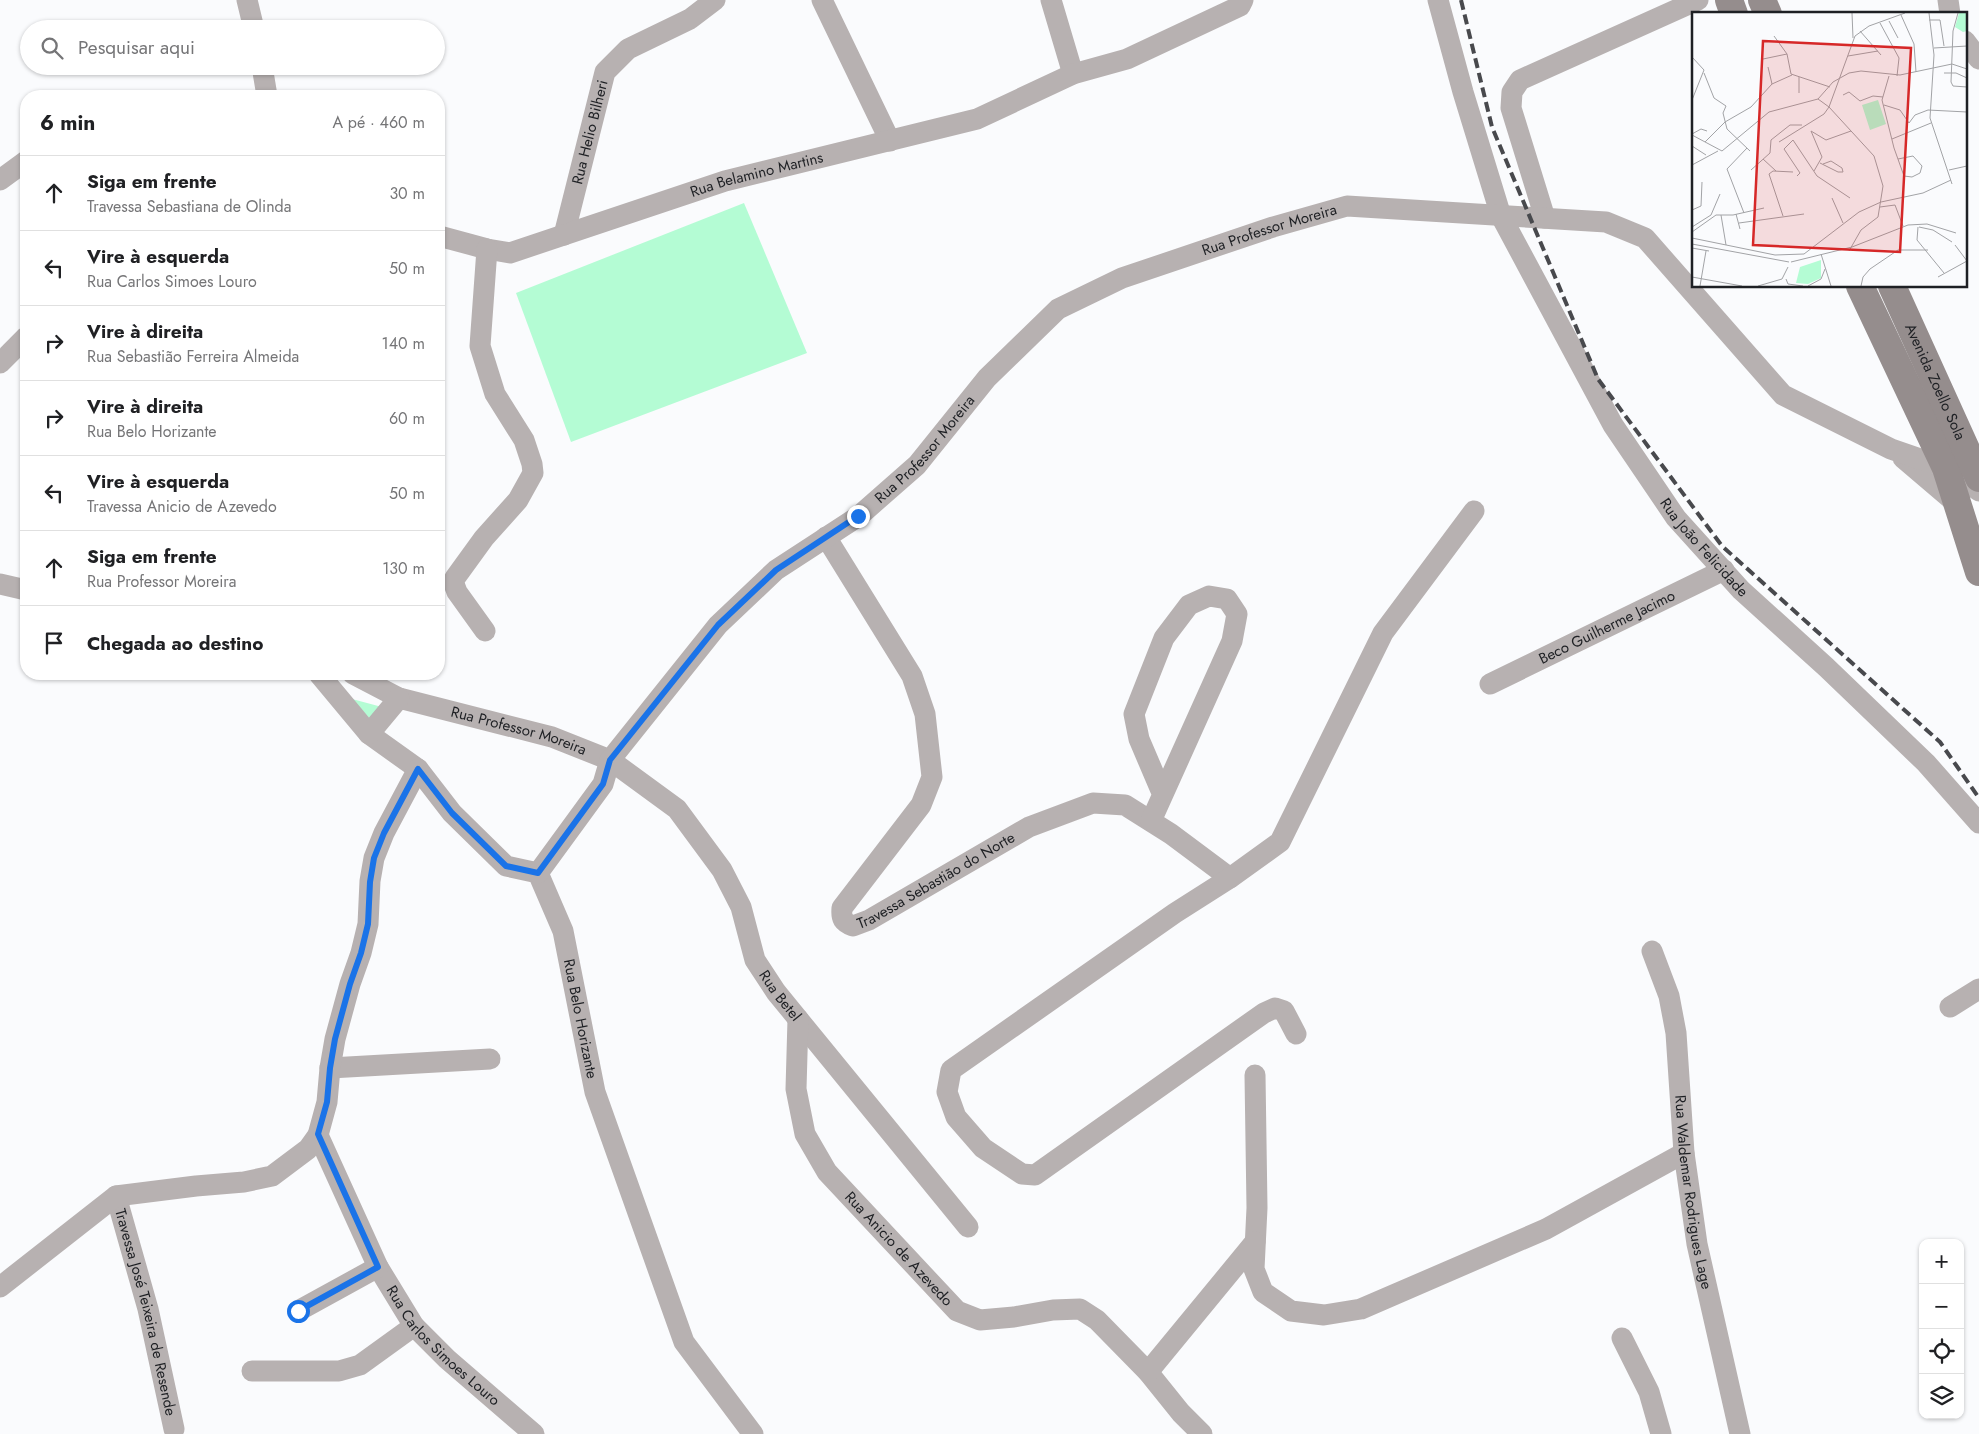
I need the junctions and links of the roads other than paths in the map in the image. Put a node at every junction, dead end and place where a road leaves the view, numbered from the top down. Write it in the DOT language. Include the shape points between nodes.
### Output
graph roads {
  1 [pos="247,0"];
  2 [pos="716,0"];
  3 [pos="822,0"];
  4 [pos="1051,0"];
  5 [pos="1438,0"];
  6 [pos="1698,0"];
  7 [pos="1729,0"];
  8 [pos="1762,0"];
  9 [pos="1241,3"];
  10 [pos="1733,12"];
  11 [pos="1767,12"];
  12 [pos="252,20"];
  13 [pos="1966,42"];
  14 [pos="1979,59"];
  15 [pos="1073,74"];
  16 [pos="263,75"];
  17 [pos="265,90"];
  18 [pos="890,140"];
  19 [pos="20,165"];
  20 [pos="0,180"];
  21 [pos="1501,216"];
  22 [pos="1545,218"];
  23 [pos="564,235"];
  24 [pos="445,238"];
  25 [pos="487,249"];
  26 [pos="1861,288"];
  27 [pos="1893,288"];
  28 [pos="20,343"];
  29 [pos="0,363"];
  30 [pos="1890,449"];
  31 [pos="1946,468"];
  32 [pos="1979,478"];
  33 [pos="1968,498"];
  34 [pos="1474,511"];
  35 [pos="826,537"];
  36 [pos="1724,570"];
  37 [pos="1979,572"];
  38 [pos="0,584"];
  39 [pos="20,589"];
  40 [pos="485,631"];
  41 [pos="324,680"];
  42 [pos="364,680"];
  43 [pos="1490,684"];
  44 [pos="399,698"];
  45 [pos="369,734"];
  46 [pos="610,760"];
  47 [pos="418,769"];
  48 [pos="1162,793"];
  49 [pos="1151,821"];
  50 [pos="1979,823"];
  51 [pos="538,873"];
  52 [pos="1230,878"];
  53 [pos="1652,951"];
  54 [pos="1979,988"];
  55 [pos="1950,1007"];
  56 [pos="798,1019"];
  57 [pos="1296,1034"];
  58 [pos="490,1060"];
  59 [pos="330,1068"];
  60 [pos="1256,1076"];
  61 [pos="318,1134"];
  62 [pos="1684,1153"];
  63 [pos="116,1196"];
  64 [pos="968,1227"];
  65 [pos="1255,1242"];
  66 [pos="378,1267"];
  67 [pos="0,1286"];
  68 [pos="298,1311"];
  69 [pos="414,1326"];
  70 [pos="1622,1338"];
  71 [pos="252,1371"];
  72 [pos="1148,1372"];
  73 [pos="174,1429"];
  74 [pos="534,1434"];
  75 [pos="752,1434"];
  76 [pos="1202,1434"];
  77 [pos="1661,1434"];
  78 [pos="1740,1434"];
  1 -- 12 [label="street"];
  2 -- 23 [label="street, Rua Helio Bilheri" via="690,19 628,49 605,72"];
  3 -- 18 [label="street"];
  4 -- 15 [label="street"];
  5 -- 21 [label="street, Rua João Felicidade"];
  6 -- 22 [label="street" via="1520,80 1512,92 1511,108"];
  7 -- 10 [label="main road"];
  8 -- 11 [label="main road"];
  9 -- 15 [label="street, Rua Belamino Martins" via="1127,59"];
  13 -- 14 [label="street"];
  15 -- 18 [label="street, Rua Belamino Martins" via="977,119"];
  16 -- 17 [label="street"];
  18 -- 23 [label="street, Rua Belamino Martins" via="725,181"];
  19 -- 20 [label="street"];
  21 -- 22 [label="street, Rua Professor Moreira"];
  21 -- 35 [label="street, Rua Professor Moreira" via="1347,206 1273,227 1122,278 1058,309 986,378 917,465 858,516"];
  21 -- 36 [label="street, Rua João Felicidade" via="1613,425 1676,518"];
  22 -- 30 [label="street, Rua Professor Moreira" via="1606,222 1645,238 1784,395"];
  23 -- 25 [label="street, Rua Belamino Martins" via="510,253"];
  24 -- 25 [label="street, Rua Belamino Martins"];
  25 -- 40 [label="street" via="480,346 496,394 524,440 533,468 518,500 484,538 455,578 457,592"];
  26 -- 31 [label="main road, Avenida Zoello Sola"];
  27 -- 32 [label="main road, Avenida Zoello Sola"];
  28 -- 29 [label="street"];
  30 -- 31 [label="street"];
  30 -- 33 [label="street"];
  31 -- 33 [label="main road, Avenida Zoello Sola"];
  33 -- 37 [label="main road, Avenida Zoello Sola"];
  34 -- 52 [label="street" via="1383,633 1280,842"];
  35 -- 46 [label="street, Rua Professor Moreira" via="776,570 718,625"];
  35 -- 49 [label="street, Travessa Sebastião do Norte" via="912,676 925,714 932,777 921,805 842,908 841,916 845,923 853,926 869,920 1029,826 1093,803 1125,805"];
  36 -- 43 [label="street, Beco Guilherme Jacimo"];
  36 -- 50 [label="street, Rua João Felicidade" via="1741,590 1926,763"];
  38 -- 39 [label="street"];
  41 -- 45 [label="street"];
  42 -- 44 [label="street, Rua Professor Moreira"];
  44 -- 45 [label="street"];
  44 -- 46 [label="street, Rua Professor Moreira" via="552,737"];
  45 -- 47 [label="street"];
  46 -- 51 [label="street" via="603,784"];
  46 -- 56 [label="street, Rua Betel" via="677,809 722,870 741,907 756,960"];
  47 -- 51 [label="street" via="452,813 506,866"];
  47 -- 59 [label="street" via="374,858 368,924 335,1039"];
  48 -- 48 [label="street" via="1232,641 1237,614 1227,599 1209,596 1189,605 1164,638 1134,714 1139,738"];
  48 -- 49 [label="street"];
  49 -- 52 [label="street, Travessa Sebastião do Norte"];
  51 -- 75 [label="street, Rua Belo Horizante" via="563,931 595,1092 684,1342"];
  52 -- 57 [label="street" via="951,1070 948,1092 956,1117 984,1148 1022,1174 1035,1174 1264,1013 1275,1008 1284,1011"];
  53 -- 62 [label="street, Rua Waldemar Rodrigues Lage" via="1669,996 1676,1033"];
  54 -- 55 [label="street"];
  56 -- 64 [label="street, Rua Betel"];
  56 -- 72 [label="street, Rua Anicio de Azevedo" via="796,1089 805,1134 827,1172 957,1311 980,1320 1080,1309 1097,1320"];
  58 -- 59 [label="street"];
  59 -- 61 [label="street" via="327,1102"];
  60 -- 65 [label="street"];
  61 -- 63 [label="street" via="308,1148 272,1176"];
  61 -- 66 [label="street, Rua Carlos Simoes Louro"];
  62 -- 65 [label="street" via="1546,1230 1361,1309 1324,1315 1291,1311 1263,1292 1254,1269"];
  62 -- 78 [label="street, Rua Waldemar Rodrigues Lage" via="1698,1244"];
  63 -- 67 [label="street"];
  63 -- 73 [label="street, Travessa José Teixeira de Resende" via="148,1309"];
  65 -- 72 [label="street"];
  66 -- 68 [label="street"];
  66 -- 69 [label="street, Rua Carlos Simoes Louro"];
  69 -- 71 [label="street" via="352,1368 339,1371"];
  69 -- 74 [label="street, Rua Carlos Simoes Louro" via="453,1365"];
  70 -- 77 [label="street" via="1649,1392"];
  72 -- 76 [label="street, Rua Anicio de Azevedo"];
}
